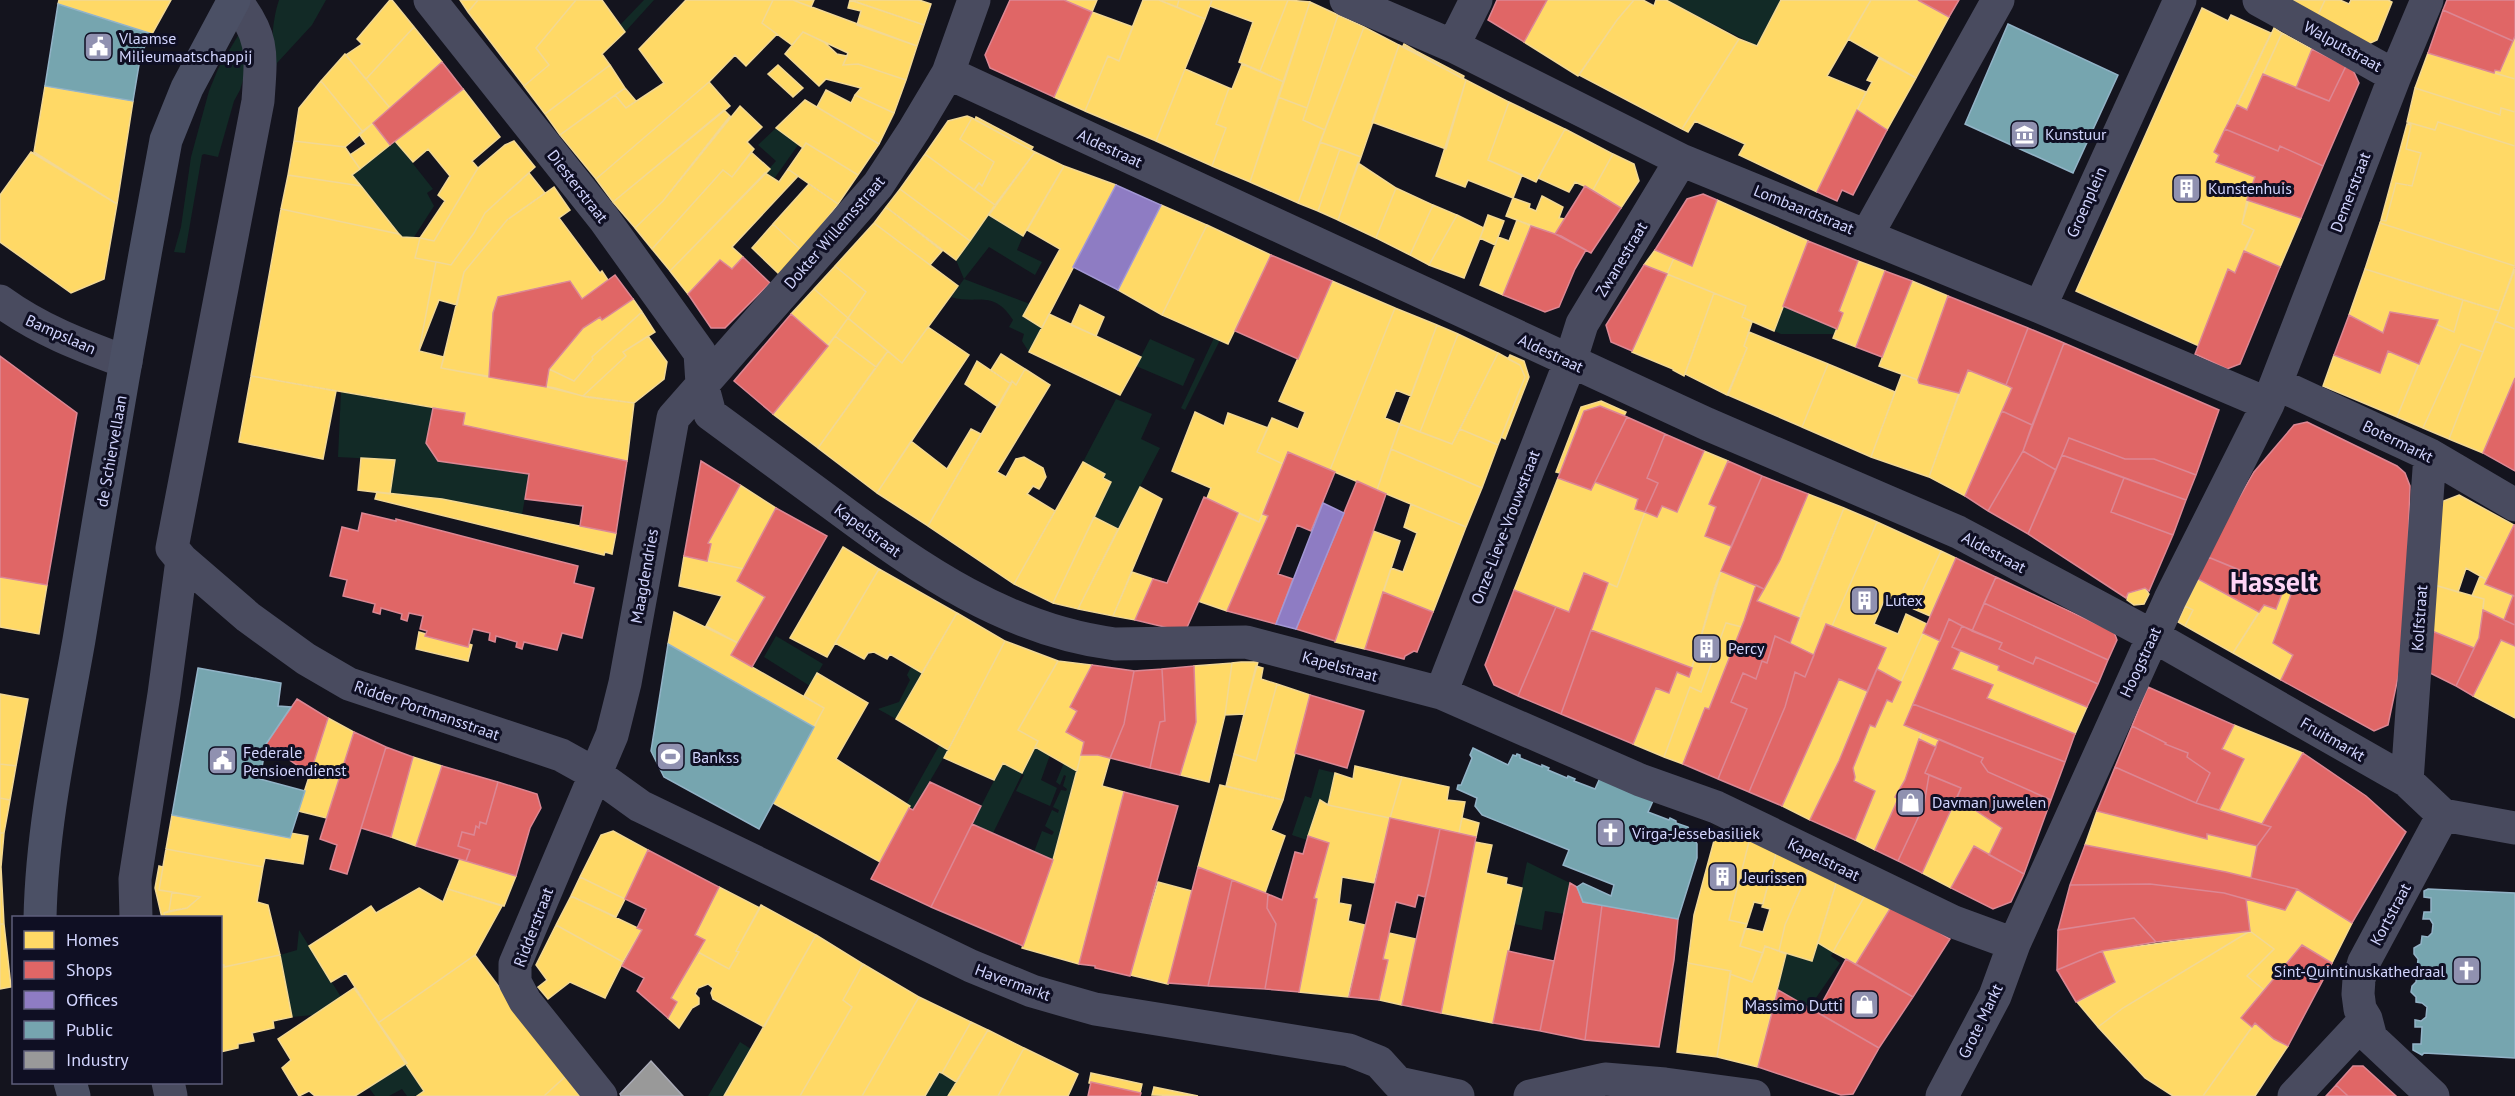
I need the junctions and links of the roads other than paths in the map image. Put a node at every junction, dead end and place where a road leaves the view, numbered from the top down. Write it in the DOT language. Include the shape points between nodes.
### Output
graph roads {
  1 [pos="235,0"];
  2 [pos="430,0"];
  3 [pos="974,0"];
  4 [pos="1346,0"];
  5 [pos="1476,0"];
  6 [pos="1998,0"];
  7 [pos="2180,0"];
  8 [pos="2259,0"];
  9 [pos="2427,0"];
  10 [pos="1453,46"];
  11 [pos="948,72"];
  12 [pos="2395,75"];
  13 [pos="1681,160"];
  14 [pos="1867,235"];
  15 [pos="0,301"];
  16 [pos="2040,307"];
  17 [pos="126,362"];
  18 [pos="1570,362"];
  19 [pos="702,384"];
  20 [pos="2272,394"];
  21 [pos="2430,455"];
  22 [pos="2515,505"];
  23 [pos="182,560"];
  24 [pos="2153,636"];
  25 [pos="1441,693"];
  26 [pos="597,775"];
  27 [pos="2407,781"];
  28 [pos="2443,815"];
  29 [pos="2515,828"];
  30 [pos="40,916"];
  31 [pos="136,916"];
  32 [pos="2014,944"];
  33 [pos="2366,1018"];
  34 [pos="1398,1090"];
  35 [pos="601,1096"];
  36 [pos="1458,1096"];
  37 [pos="1530,1096"];
  38 [pos="1754,1096"];
  39 [pos="1942,1096"];
  40 [pos="2294,1096"];
  41 [pos="2433,1096"];
  1 -- 17 [label="main road, de Schiervellaan" via="187,88 166,140"];
  1 -- 23 [label="street, de Schiervellaan" via="259,39 258,101 171,548"];
  2 -- 19 [label="street, Diesterstraat" via="604,219 682,326 700,353"];
  3 -- 11 [label="street, Dokter Willemsstraat"];
  4 -- 10 [label="street, Lombaardstraat"];
  5 -- 10 [label="street"];
  6 -- 14 [label="street"];
  7 -- 16 [label="street, Groenplein"];
  8 -- 12 [label="street, Walputstraat"];
  9 -- 12 [label="street, Demerstraat"];
  10 -- 13 [label="street, Lombaardstraat"];
  11 -- 18 [label="street, Aldestraat"];
  11 -- 19 [label="street, Dokter Willemsstraat" via="878,185"];
  12 -- 20 [label="street, Demerstraat"];
  13 -- 14 [label="street, Lombaardstraat"];
  13 -- 18 [label="street, Zwanestraat" via="1582,324"];
  14 -- 16 [label="street, Lombaardstraat"];
  15 -- 17 [label="street, Bampslaan" via="27,321"];
  16 -- 20 [label="street, Lombaardstraat"];
  17 -- 30 [label="main road, de Schiervellaan" via="48,822"];
  18 -- 24 [label="street, Aldestraat" via="1958,532"];
  18 -- 25 [label="street, Onze-Lieve-Vrouwstraat"];
  19 -- 25 [label="street, Kapelstraat" via="710,414 881,540 979,602 1032,625 1115,644 1246,642"];
  19 -- 26 [label="street, Maagdendries" via="672,418 625,683"];
  20 -- 21 [label="street, Botermarkt"];
  20 -- 24 [label="street, Hoogstraat"];
  21 -- 22 [label="street, Botermarkt"];
  21 -- 27 [label="street, Kolfstraat"];
  23 -- 26 [label="street, Ridder Portmansstraat" via="248,616 306,659 349,684 561,755"];
  23 -- 31 [label="street, de Schiervellaan" via="135,879"];
  24 -- 27 [label="street, Fruitmarkt"];
  24 -- 32 [label="street, Hoogstraat"];
  25 -- 32 [label="street, Kapelstraat" via="1640,780 1716,807 1954,922"];
  26 -- 34 [label="street, Havermarkt" via="640,806 1032,992 1095,1008 1349,1050 1379,1062"];
  26 -- 35 [label="street, Ridderstraat" via="515,964 516,982 525,1001"];
  27 -- 28 [label="street, Fruitmarkt"];
  28 -- 29 [label="street"];
  28 -- 33 [label="street, Kortstraat" via="2364,962 2358,994"];
  32 -- 39 [label="street, Grote Markt" via="1995,996"];
  33 -- 40 [label="street"];
  33 -- 41 [label="street, Kortstraat" via="2371,1038"];
  34 -- 36 [label="street, Havermarkt"];
  37 -- 38 [label="street" via="1605,1079"];
}
